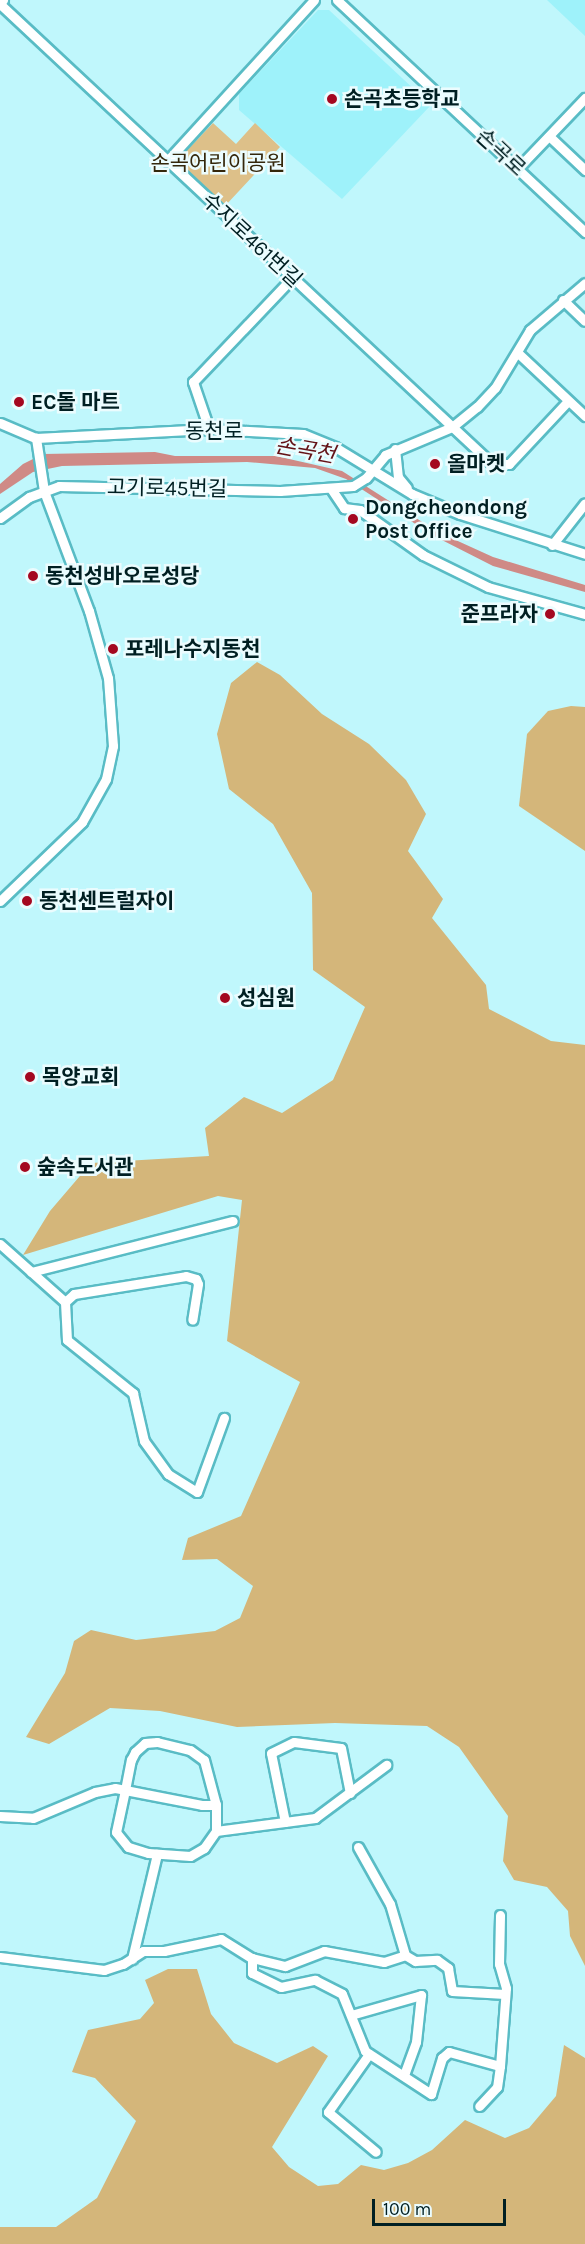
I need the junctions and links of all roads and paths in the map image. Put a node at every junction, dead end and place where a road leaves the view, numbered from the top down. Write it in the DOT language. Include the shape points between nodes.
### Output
graph roads {
  1 [pos="314,0"];
  2 [pos="337,0"];
  3 [pos="1,2"];
  4 [pos="585,98"];
  5 [pos="549,136"];
  6 [pos="167,160"];
  7 [pos="583,164"];
  8 [pos="518,168"];
  9 [pos="585,231"];
  10 [pos="292,278"];
  11 [pos="585,283"];
  12 [pos="563,300"];
  13 [pos="585,321"];
  14 [pos="519,354"];
  15 [pos="568,401"];
  16 [pos="585,417"];
  17 [pos="0,423"];
  18 [pos="452,427"];
  19 [pos="209,429"];
  20 [pos="37,442"];
  21 [pos="395,449"];
  22 [pos="372,471"];
  23 [pos="332,490"];
  24 [pos="44,491"];
  25 [pos="412,494"];
  26 [pos="585,503"];
  27 [pos="0,518"];
  28 [pos="552,544"];
  29 [pos="585,554"];
  30 [pos="585,614"];
  31 [pos="0,901"];
  32 [pos="233,1221"];
  33 [pos="0,1244"];
  34 [pos="31,1272"];
  35 [pos="65,1302"];
  36 [pos="192,1320"];
  37 [pos="224,1418"];
  38 [pos="386,1766"];
  39 [pos="124,1790"];
  40 [pos="350,1794"];
  41 [pos="216,1805"];
  42 [pos="0,1816"];
  43 [pos="285,1822"];
  44 [pos="216,1831"];
  45 [pos="358,1847"];
  46 [pos="157,1854"];
  47 [pos="500,1915"];
  48 [pos="405,1955"];
  49 [pos="0,1957"];
  50 [pos="252,1958"];
  51 [pos="132,1959"];
  52 [pos="505,1994"];
  53 [pos="351,2015"];
  54 [pos="369,2054"];
  55 [pos="500,2066"];
  56 [pos="404,2075"];
  57 [pos="479,2106"];
  58 [pos="376,2152"];
  1 -- 6 [label="street"];
  2 -- 8 [label="street, 손곡로"];
  3 -- 6 [label="street, 수지로461번길"];
  4 -- 5 [label="street"];
  5 -- 7 [label="street"];
  5 -- 8 [label="street"];
  6 -- 10 [label="street, 수지로461번길"];
  8 -- 9 [label="street, 손곡로"];
  10 -- 18 [label="street, 수지로461번길"];
  10 -- 19 [label="street" via="193,382"];
  11 -- 12 [label="street"];
  12 -- 13 [label="street"];
  12 -- 14 [label="street" via="530,330"];
  14 -- 15 [label="street"];
  14 -- 18 [label="street" via="495,388"];
  15 -- 16 [label="street"];
  15 -- 18 [label="street, 수지로461번길" via="509,464 492,464"];
  17 -- 20 [label="street, 동천로"];
  18 -- 21 [label="street"];
  19 -- 20 [label="street, 동천로"];
  19 -- 22 [label="street, 동천로" via="303,434 334,447"];
  20 -- 24 [label="street"];
  21 -- 22 [label="street" via="377,461"];
  21 -- 25 [label="street" via="398,477"];
  22 -- 23 [label="street, 고기로45번길" via="353,486"];
  22 -- 25 [label="street, 동천로"];
  23 -- 24 [label="street, 고기로45번길" via="59,486"];
  23 -- 30 [label="street" via="344,508 360,510 423,555 488,586"];
  24 -- 27 [label="street, 고기로45번길"];
  24 -- 31 [label="street" via="89,611 108,678 114,722 112,754 102,789 82,822"];
  25 -- 28 [label="street, 동천로"];
  26 -- 28 [label="street"];
  28 -- 29 [label="street, 동천로"];
  32 -- 34 [label="street"];
  33 -- 34 [label="street"];
  34 -- 35 [label="street"];
  35 -- 36 [label="street" via="74,1294 186,1276 198,1284"];
  35 -- 37 [label="street" via="67,1340 133,1393 148,1448 168,1474 197,1492"];
  38 -- 40 [label="street"];
  39 -- 41 [label="street"];
  39 -- 41 [label="street" via="135,1752 145,1743 157,1742 190,1750 204,1760"];
  39 -- 42 [label="street" via="95,1792 33,1818"];
  39 -- 46 [label="street" via="116,1832 128,1847"];
  40 -- 43 [label="street" via="315,1818"];
  40 -- 43 [label="street" via="341,1748 294,1742 271,1753"];
  41 -- 44 [label="street"];
  43 -- 44 [label="street"];
  44 -- 46 [label="street" via="204,1848 190,1856"];
  45 -- 48 [label="street" via="390,1904"];
  46 -- 51 [label="street"];
  47 -- 52 [label="street" via="500,1964"];
  48 -- 50 [label="street" via="384,1962 324,1951 285,1966"];
  48 -- 52 [label="street" via="415,1961 437,1960 448,1968 452,1991"];
  49 -- 51 [label="street" via="104,1970"];
  50 -- 51 [label="street" via="221,1940 143,1951"];
  50 -- 53 [label="street" via="252,1973 281,1987 315,1980 342,1994"];
  52 -- 55 [label="street"];
  53 -- 54 [label="street"];
  53 -- 56 [label="street" via="421,1995 416,2042"];
  54 -- 56 [label="street"];
  54 -- 58 [label="street" via="328,2112"];
  55 -- 56 [label="street" via="449,2052 442,2058 431,2094"];
  55 -- 57 [label="street" via="497,2087"];
}
